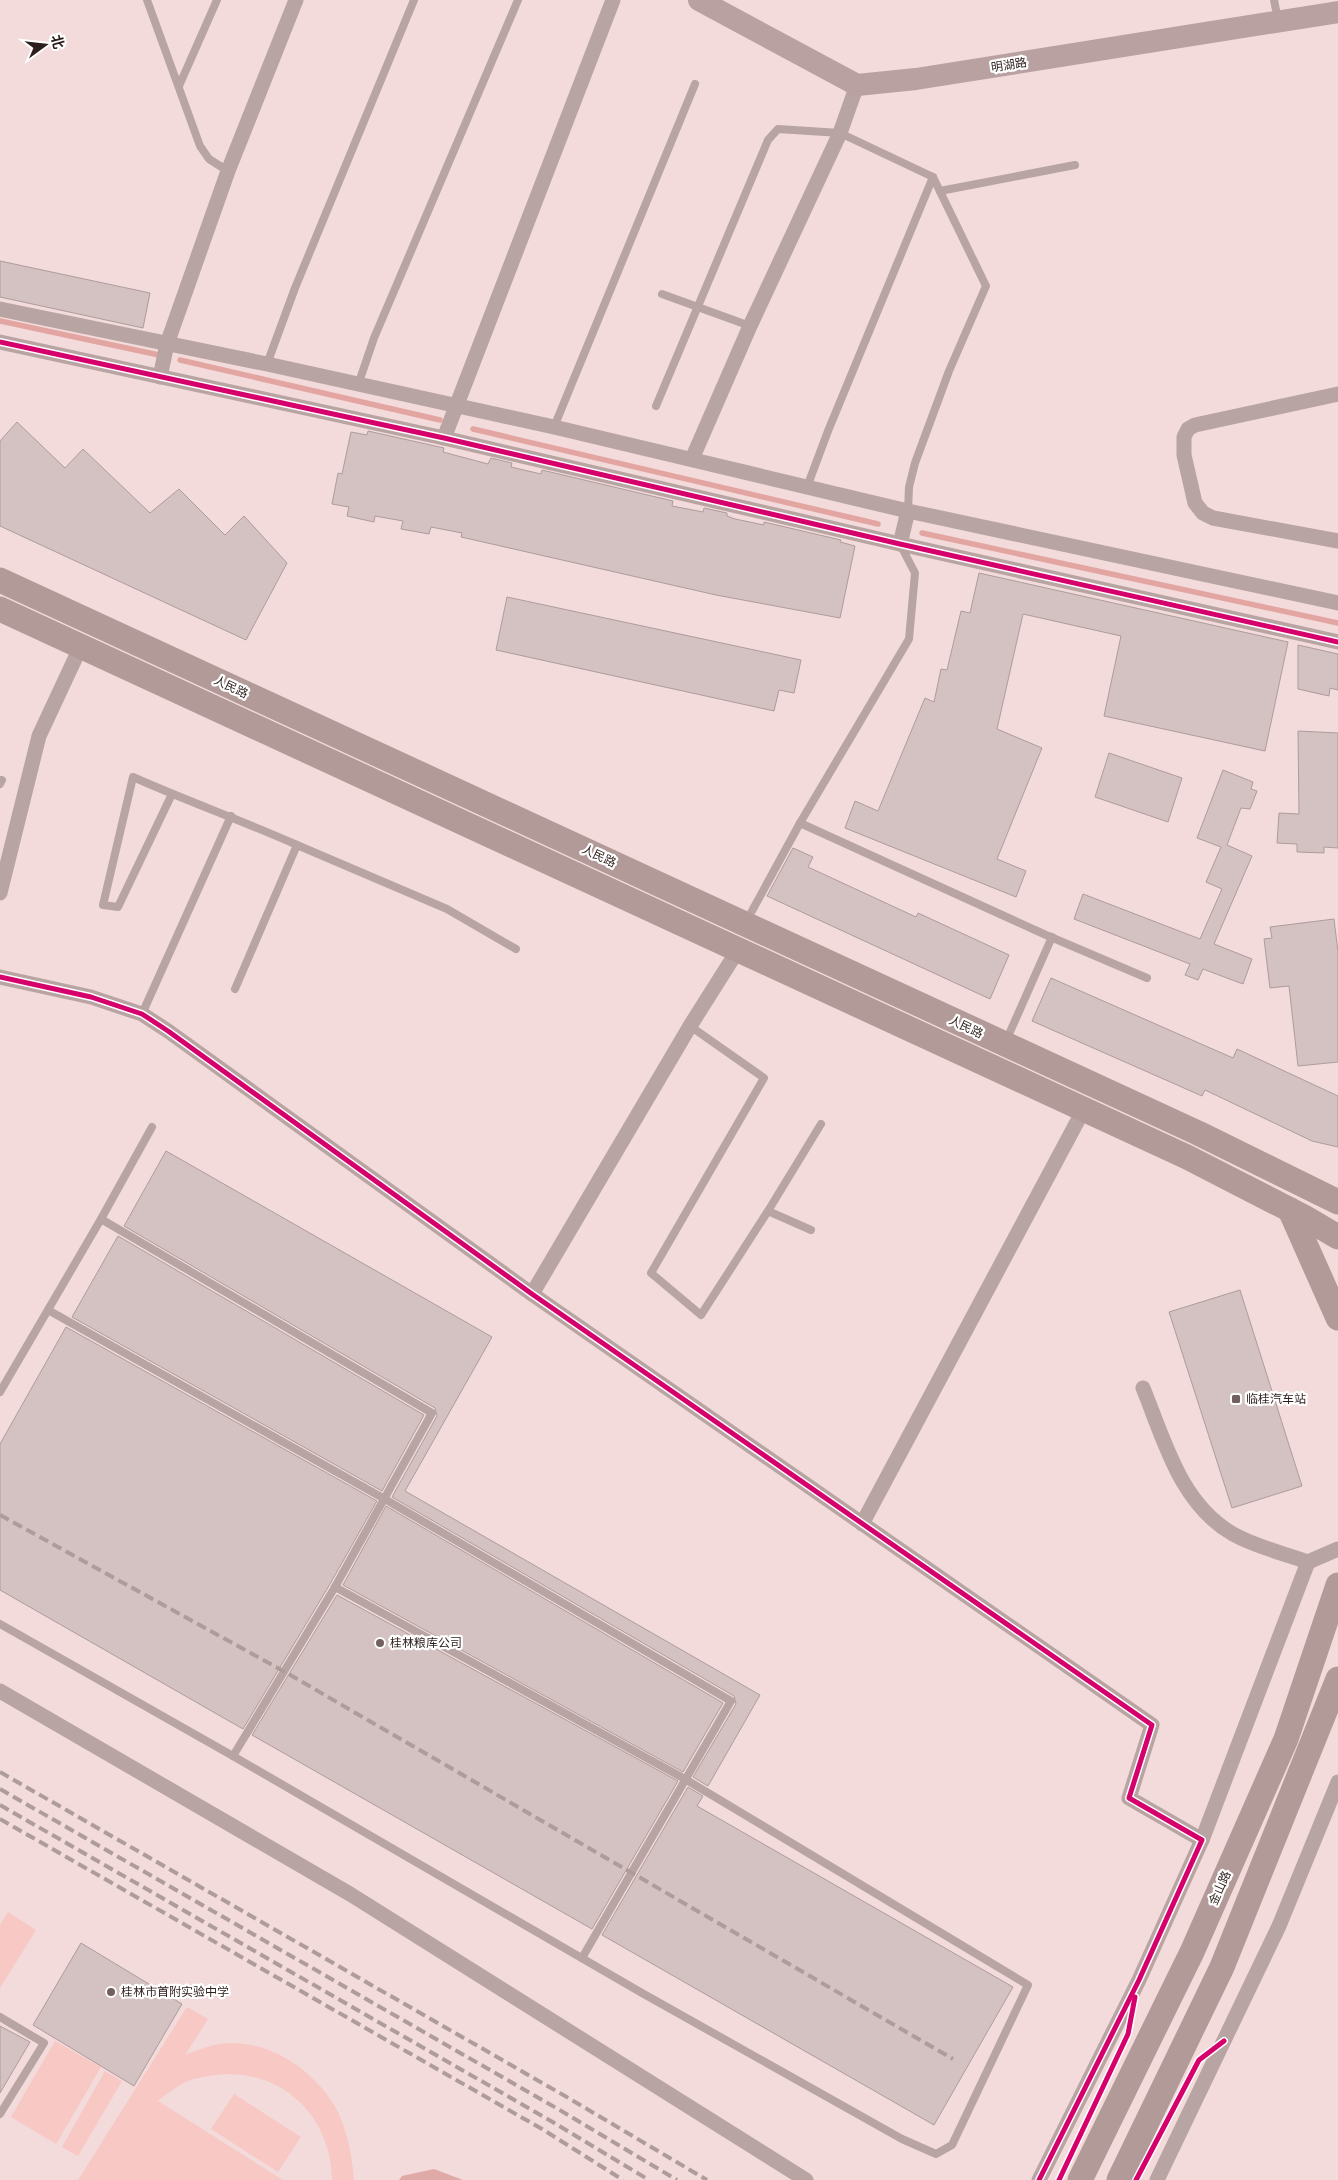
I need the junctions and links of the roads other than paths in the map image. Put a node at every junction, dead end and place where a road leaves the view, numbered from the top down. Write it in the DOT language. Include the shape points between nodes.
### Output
graph roads {
  1 [pos="148,0"];
  2 [pos="217,0"];
  3 [pos="296,0"];
  4 [pos="414,0"];
  5 [pos="518,0"];
  6 [pos="613,0"];
  7 [pos="699,0"];
  8 [pos="1274,0"];
  9 [pos="1338,12"];
  10 [pos="1278,22"];
  11 [pos="695,84"];
  12 [pos="857,85"];
  13 [pos="179,86"];
  14 [pos="840,133"];
  15 [pos="1075,165"];
  16 [pos="228,171"];
  17 [pos="933,177"];
  18 [pos="940,190"];
  19 [pos="662,294"];
  20 [pos="696,306"];
  21 [pos="0,310"];
  22 [pos="750,326"];
  23 [pos="0,342"];
  24 [pos="167,344"];
  25 [pos="267,364"];
  26 [pos="160,377"];
  27 [pos="358,385"];
  28 [pos="1338,394"];
  29 [pos="656,406"];
  30 [pos="456,407"];
  31 [pos="554,427"];
  32 [pos="444,438"];
  33 [pos="692,460"];
  34 [pos="807,487"];
  35 [pos="908,510"];
  36 [pos="1338,541"];
  37 [pos="900,544"];
  38 [pos="0,580"];
  39 [pos="1338,603"];
  40 [pos="0,609"];
  41 [pos="1338,642"];
  42 [pos="81,646"];
  43 [pos="172,794"];
  44 [pos="232,816"];
  45 [pos="800,824"];
  46 [pos="297,845"];
  47 [pos="0,893"];
  48 [pos="745,924"];
  49 [pos="1052,937"];
  50 [pos="516,949"];
  51 [pos="738,950"];
  52 [pos="0,977"];
  53 [pos="1148,978"];
  54 [pos="235,989"];
  55 [pos="142,1014"];
  56 [pos="690,1026"];
  57 [pos="1004,1044"];
  58 [pos="1084,1109"];
  59 [pos="821,1124"];
  60 [pos="152,1127"];
  61 [pos="1338,1185"];
  62 [pos="1311,1187"];
  63 [pos="1338,1202"];
  64 [pos="1290,1210"];
  65 [pos="768,1212"];
  66 [pos="102,1219"];
  67 [pos="811,1230"];
  68 [pos="1338,1237"];
  69 [pos="532,1294"];
  70 [pos="48,1310"];
  71 [pos="1338,1318"];
  72 [pos="1143,1388"];
  73 [pos="0,1392"];
  74 [pos="383,1498"];
  75 [pos="862,1524"];
  76 [pos="1338,1549"];
  77 [pos="1308,1562"];
  78 [pos="1338,1586"];
  79 [pos="335,1587"];
  80 [pos="0,1624"];
  81 [pos="1338,1679"];
  82 [pos="0,1691"];
  83 [pos="233,1756"];
  84 [pos="685,1779"];
  85 [pos="1338,1782"];
  86 [pos="1202,1840"];
  87 [pos="582,1958"];
  88 [pos="0,2017"];
  89 [pos="0,2114"];
  90 [pos="1164,2178"];
  91 [pos="806,2180"];
  92 [pos="1039,2180"];
  93 [pos="1080,2180"];
  94 [pos="1119,2180"];
  1 -- 13 [label="lane"];
  2 -- 13 [label="lane"];
  3 -- 16 [label="street"];
  4 -- 25 [label="lane" via="294,288"];
  5 -- 27 [label="lane" via="374,338"];
  6 -- 30 [label="street"];
  7 -- 12 [label="street"];
  8 -- 10 [label="lane"];
  9 -- 10 [label="street, 明湖路"];
  10 -- 12 [label="street, 明湖路" via="916,79"];
  11 -- 31 [label="lane"];
  12 -- 14 [label="street"];
  13 -- 16 [label="lane" via="204,153 209,160"];
  14 -- 17 [label="lane"];
  14 -- 20 [label="lane" via="778,129 773,132"];
  14 -- 22 [label="street"];
  15 -- 18 [label="lane"];
  16 -- 24 [label="street"];
  17 -- 18 [label="lane"];
  17 -- 34 [label="lane"];
  18 -- 35 [label="lane" via="986,286 915,463 908,487"];
  19 -- 20 [label="lane"];
  20 -- 22 [label="lane"];
  20 -- 29 [label="lane"];
  21 -- 24 [label="street"];
  22 -- 33 [label="street"];
  23 -- 26 [label="street"];
  24 -- 25 [label="street"];
  24 -- 26 [label="street"];
  25 -- 27 [label="street"];
  26 -- 32 [label="street"];
  27 -- 30 [label="street"];
  28 -- 36 [label="street" via="1195,425 1188,429 1183,445 1195,503 1203,513 1213,518"];
  30 -- 31 [label="street"];
  30 -- 32 [label="street"];
  31 -- 33 [label="street"];
  32 -- 37 [label="street"];
  33 -- 34 [label="street"];
  34 -- 35 [label="street"];
  35 -- 37 [label="street"];
  35 -- 39 [label="street"];
  37 -- 41 [label="street"];
  37 -- 45 [label="lane" via="915,573 909,639"];
  38 -- 48 [label="main road, 人民路"];
  40 -- 42 [label="main road, 人民路"];
  42 -- 47 [label="street" via="39,736"];
  42 -- 51 [label="main road, 人民路"];
  43 -- 43 [label="lane" via="118,907 103,905 133,777"];
  43 -- 44 [label="lane"];
  44 -- 46 [label="lane"];
  44 -- 55 [label="lane"];
  45 -- 48 [label="lane"];
  45 -- 49 [label="lane"];
  46 -- 50 [label="lane" via="447,909"];
  46 -- 54 [label="lane"];
  48 -- 57 [label="main road, 人民路"];
  49 -- 53 [label="lane"];
  49 -- 57 [label="lane"];
  51 -- 56 [label="street"];
  51 -- 58 [label="main road, 人民路"];
  52 -- 55 [label="street" via="91,997"];
  55 -- 69 [label="street"];
  56 -- 65 [label="lane" via="764,1078 651,1273 701,1315"];
  56 -- 69 [label="street"];
  57 -- 62 [label="main road, 人民路"];
  58 -- 64 [label="main road, 人民路"];
  58 -- 75 [label="street"];
  59 -- 65 [label="lane"];
  60 -- 66 [label="lane"];
  61 -- 62 [label="main road"];
  62 -- 63 [label="main road, 人民路"];
  64 -- 68 [label="main road, 人民路"];
  64 -- 71 [label="main road"];
  65 -- 67 [label="lane"];
  66 -- 70 [label="lane"];
  66 -- 74 [label="lane" via="432,1413"];
  69 -- 75 [label="street"];
  70 -- 73 [label="lane"];
  70 -- 74 [label="lane"];
  72 -- 77 [label="street" via="1180,1477 1196,1502 1231,1533"];
  74 -- 79 [label="lane"];
  74 -- 84 [label="lane" via="731,1701"];
  75 -- 86 [label="street" via="1152,1725 1129,1798"];
  76 -- 77 [label="street"];
  77 -- 86 [label="street"];
  78 -- 93 [label="main road, 金山路" via="1286,1739 1192,1952"];
  79 -- 83 [label="lane"];
  79 -- 84 [label="lane"];
  80 -- 83 [label="lane"];
  81 -- 94 [label="main road" via="1222,1967"];
  82 -- 91 [label="street" via="350,1894"];
  83 -- 87 [label="lane"];
  84 -- 87 [label="lane"];
  84 -- 87 [label="lane" via="1028,1985 952,2146 936,2154 902,2139"];
  85 -- 90 [label="street" via="1279,1926"];
  86 -- 92 [label="street" via="1139,1980"];
  88 -- 89 [label="lane" via="44,2043"];
}
